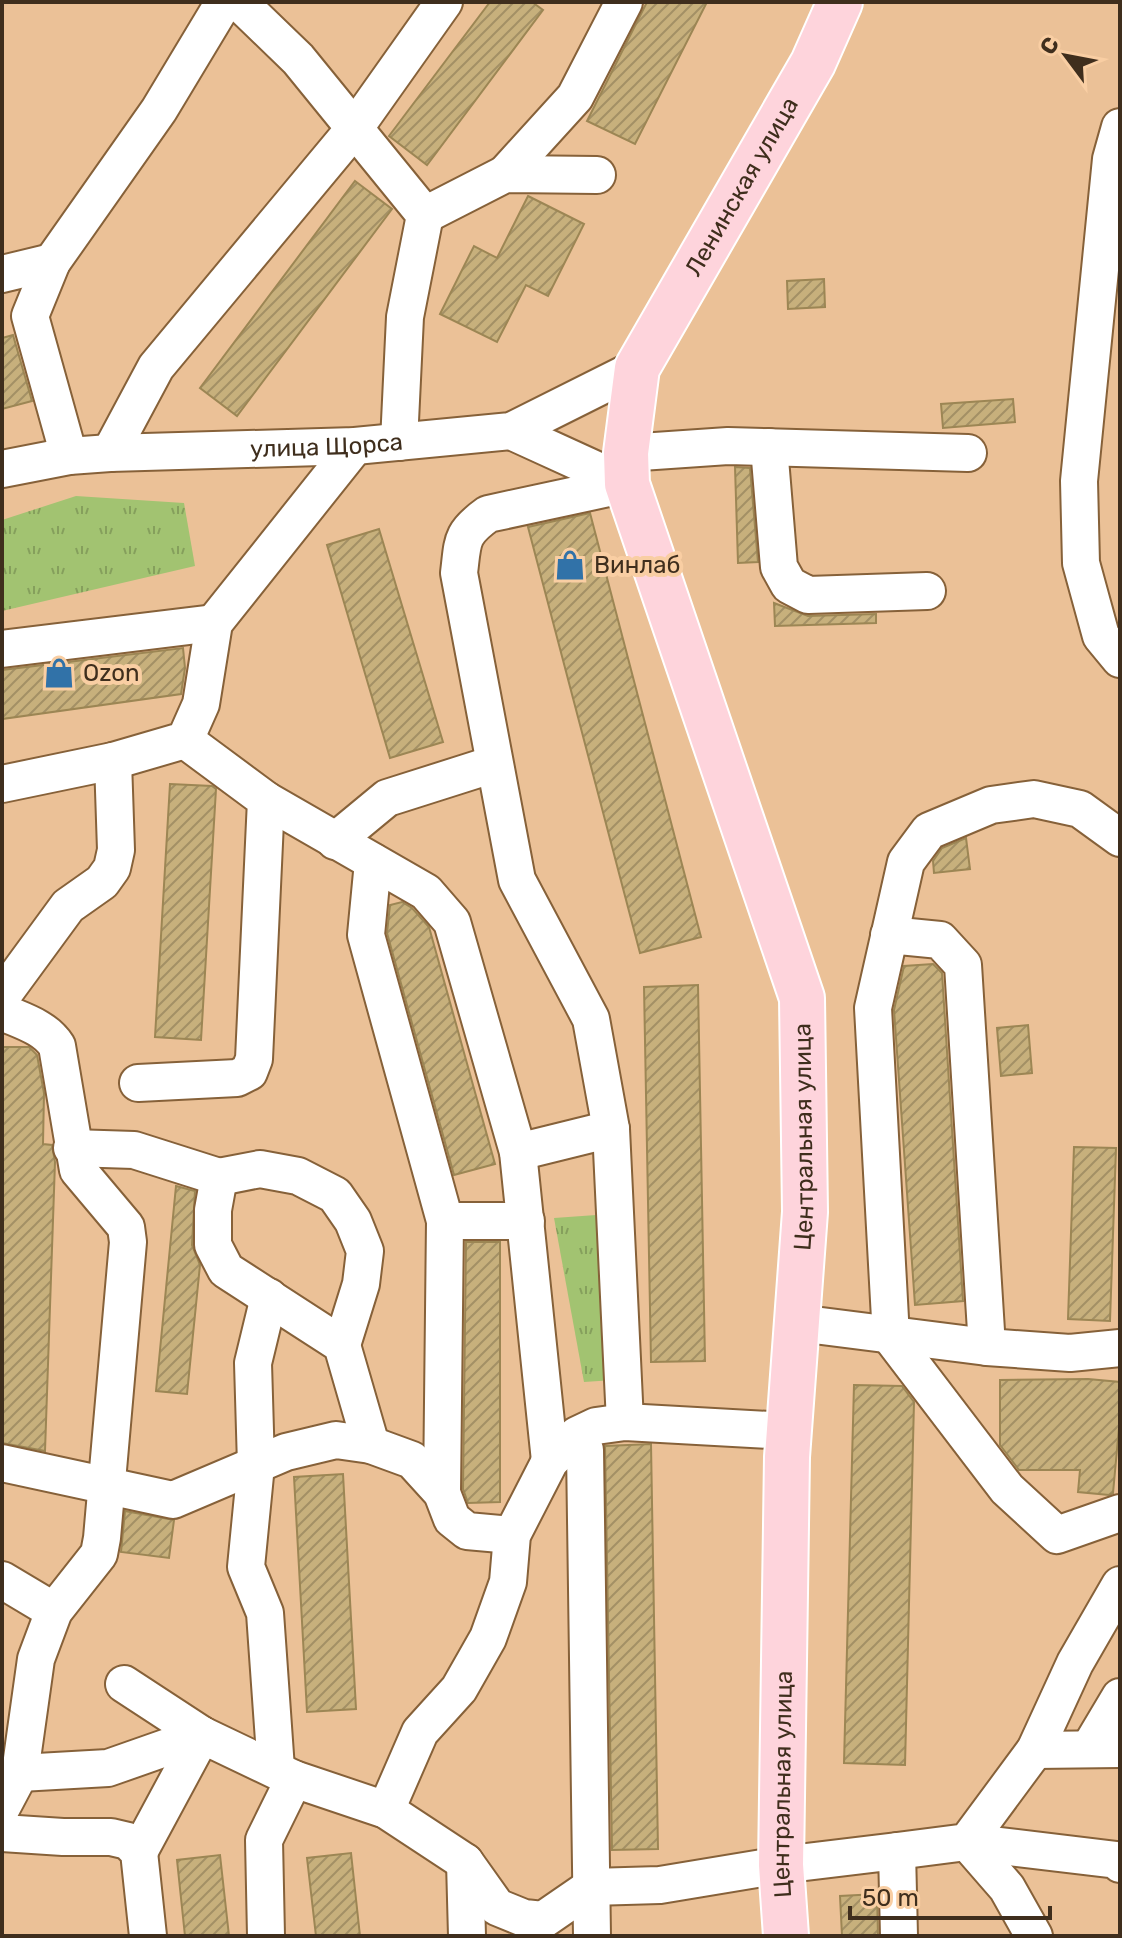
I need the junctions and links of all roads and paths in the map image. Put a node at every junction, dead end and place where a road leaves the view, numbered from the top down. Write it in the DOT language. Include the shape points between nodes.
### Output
graph roads {
  1 [pos="224,2"];
  2 [pos="239,2"];
  3 [pos="444,2"];
  4 [pos="624,2"];
  5 [pos="840,2"];
  6 [pos="1120,127"];
  7 [pos="354,129"];
  8 [pos="505,174"];
  9 [pos="597,175"];
  10 [pos="425,215"];
  11 [pos="52,262"];
  12 [pos="2,274"];
  13 [pos="16,320"];
  14 [pos="637,368"];
  15 [pos="511,431"];
  16 [pos="399,442"];
  17 [pos="355,446"];
  18 [pos="769,447"];
  19 [pos="110,453"];
  20 [pos="968,453"];
  21 [pos="69,456"];
  22 [pos="627,468"];
  23 [pos="2,469"];
  24 [pos="927,591"];
  25 [pos="214,623"];
  26 [pos="2,649"];
  27 [pos="1120,659"];
  28 [pos="185,740"];
  29 [pos="113,761"];
  30 [pos="494,764"];
  31 [pos="2,784"];
  32 [pos="266,800"];
  33 [pos="1120,838"];
  34 [pos="335,841"];
  35 [pos="373,862"];
  36 [pos="889,935"];
  37 [pos="2,996"];
  38 [pos="2,1012"];
  39 [pos="138,1083"];
  40 [pos="611,1129"];
  41 [pos="72,1148"];
  42 [pos="518,1152"];
  43 [pos="219,1177"];
  44 [pos="445,1221"];
  45 [pos="526,1221"];
  46 [pos="269,1297"];
  47 [pos="798,1323"];
  48 [pos="891,1337"];
  49 [pos="342,1345"];
  50 [pos="987,1347"];
  51 [pos="1120,1348"];
  52 [pos="625,1422"];
  53 [pos="788,1431"];
  54 [pos="371,1445"];
  55 [pos="585,1450"];
  56 [pos="550,1461"];
  57 [pos="2,1463"];
  58 [pos="256,1465"];
  59 [pos="107,1487"];
  60 [pos="442,1493"];
  61 [pos="1120,1513"];
  62 [pos="512,1535"];
  63 [pos="2,1580"];
  64 [pos="1120,1585"];
  65 [pos="54,1611"];
  66 [pos="124,1684"];
  67 [pos="1120,1697"];
  68 [pos="202,1735"];
  69 [pos="1105,1749"];
  70 [pos="1035,1750"];
  71 [pos="20,1773"];
  72 [pos="285,1774"];
  73 [pos="2,1807"];
  74 [pos="386,1810"];
  75 [pos="2,1833"];
  76 [pos="967,1842"];
  77 [pos="897,1851"];
  78 [pos="139,1852"];
  79 [pos="1119,1861"];
  80 [pos="465,1862"];
  81 [pos="781,1865"];
  82 [pos="591,1887"];
  83 [pos="148,1936"];
  84 [pos="266,1936"];
  85 [pos="467,1936"];
  86 [pos="592,1936"];
  87 [pos="786,1936"];
  88 [pos="899,1936"];
  89 [pos="1034,1936"];
  1 -- 11 [label="street" via="159,110"];
  2 -- 7 [label="street" via="298,59"];
  3 -- 7 [label="street"];
  4 -- 8 [label="street" via="575,97"];
  5 -- 14 [label="main road, Ленинская улица" via="813,63"];
  6 -- 27 [label="street" via="1111,159 1079,481 1081,563 1101,636"];
  7 -- 10 [label="street"];
  7 -- 19 [label="street" via="156,367"];
  8 -- 9 [label="street"];
  8 -- 10 [label="street"];
  10 -- 16 [label="street" via="405,317"];
  11 -- 12 [label="street"];
  11 -- 13 [label="street"];
  13 -- 21 [label="street"];
  14 -- 15 [label="street, улица Щорса"];
  14 -- 22 [label="main road, Центральная улица"];
  15 -- 16 [label="street, улица Щорса"];
  15 -- 22 [label="street"];
  16 -- 17 [label="street, улица Щорса"];
  17 -- 19 [label="street, улица Щорса"];
  17 -- 25 [label="street"];
  18 -- 20 [label="street"];
  18 -- 22 [label="street" via="728,446"];
  18 -- 24 [label="street" via="779,567 789,585 808,595"];
  19 -- 21 [label="street, улица Щорса"];
  21 -- 23 [label="street, улица Щорса"];
  22 -- 30 [label="street" via="488,514 469,527 459,573"];
  22 -- 47 [label="main road, Центральная улица" via="802,998 805,1212"];
  25 -- 26 [label="street"];
  25 -- 28 [label="street" via="201,704"];
  28 -- 29 [label="street"];
  28 -- 32 [label="street"];
  29 -- 31 [label="street"];
  29 -- 37 [label="street" via="112,868 102,882 68,906"];
  30 -- 34 [label="street" via="387,798"];
  30 -- 40 [label="street" via="517,880 591,1019"];
  32 -- 34 [label="street"];
  32 -- 39 [label="street" via="254,1059 249,1072 237,1078"];
  33 -- 36 [label="street" via="1080,809 1034,799 991,805 929,831 906,862"];
  34 -- 35 [label="street"];
  35 -- 42 [label="street" via="426,892 452,922"];
  35 -- 44 [label="street" via="366,935"];
  36 -- 48 [label="street" via="873,1008"];
  36 -- 50 [label="street" via="940,940 963,965"];
  38 -- 41 [label="street" via="51,1036 57,1046"];
  40 -- 42 [label="street"];
  40 -- 52 [label="street"];
  41 -- 43 [label="street" via="134,1150"];
  41 -- 59 [label="street" via="78,1170 126,1227 128,1242"];
  42 -- 45 [label="street"];
  43 -- 46 [label="street" via="213,1245 226,1270"];
  43 -- 49 [label="street" via="260,1169 298,1176 335,1195 365,1251"];
  44 -- 45 [label="street"];
  44 -- 60 [label="street"];
  45 -- 56 [label="street"];
  46 -- 49 [label="street"];
  46 -- 58 [label="street" via="253,1363"];
  47 -- 48 [label="street"];
  47 -- 53 [label="main road, Центральная улица"];
  48 -- 50 [label="street"];
  48 -- 61 [label="street" via="1007,1489 1057,1535"];
  49 -- 54 [label="street"];
  50 -- 51 [label="street" via="1070,1353"];
  52 -- 53 [label="street"];
  52 -- 56 [label="street" via="577,1435"];
  53 -- 81 [label="main road, Центральная улица"];
  54 -- 58 [label="street" via="336,1440"];
  54 -- 60 [label="street" via="412,1460"];
  55 -- 82 [label="street"];
  56 -- 62 [label="street"];
  57 -- 59 [label="street"];
  58 -- 59 [label="street" via="173,1500"];
  58 -- 72 [label="street" via="246,1567 265,1613"];
  59 -- 65 [label="street" via="99,1554"];
  60 -- 62 [label="street" via="452,1519 467,1531"];
  62 -- 74 [label="street" via="508,1582 488,1638 459,1689 420,1732"];
  63 -- 65 [label="street"];
  64 -- 70 [label="street" via="1075,1663"];
  65 -- 71 [label="street" via="36,1659"];
  66 -- 68 [label="street"];
  67 -- 69 [label="street"];
  68 -- 71 [label="street" via="108,1768"];
  68 -- 72 [label="street"];
  68 -- 78 [label="street"];
  69 -- 70 [label="street"];
  70 -- 76 [label="street"];
  71 -- 73 [label="street"];
  72 -- 74 [label="street"];
  72 -- 84 [label="street" via="264,1840"];
  74 -- 80 [label="street"];
  75 -- 78 [label="street" via="111,1837 128,1841"];
  76 -- 77 [label="street"];
  76 -- 79 [label="street"];
  76 -- 89 [label="street" via="1007,1888"];
  77 -- 81 [label="street"];
  77 -- 88 [label="street"];
  78 -- 83 [label="street"];
  80 -- 82 [label="street" via="497,1907 524,1918 543,1920"];
  80 -- 85 [label="street"];
  81 -- 82 [label="street" via="660,1885"];
  81 -- 87 [label="main road, Центральная улица"];
  82 -- 86 [label="street"];
}
